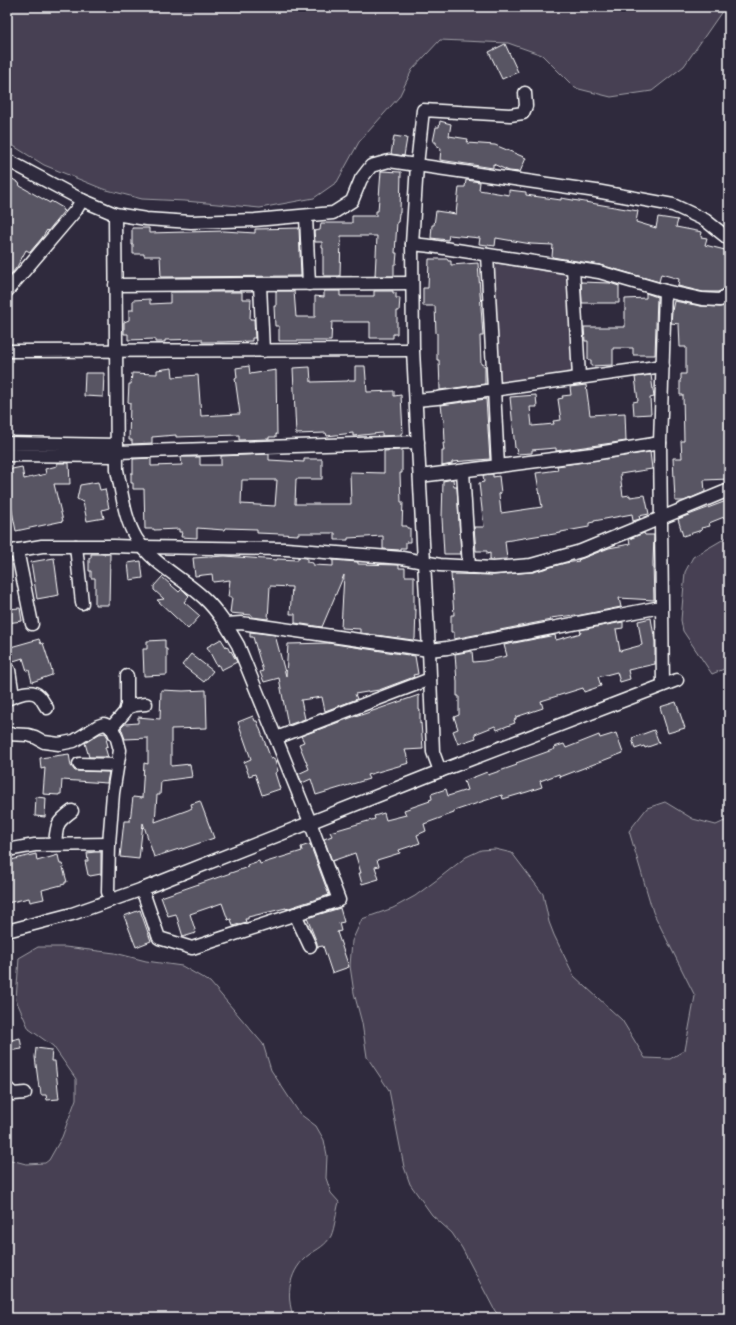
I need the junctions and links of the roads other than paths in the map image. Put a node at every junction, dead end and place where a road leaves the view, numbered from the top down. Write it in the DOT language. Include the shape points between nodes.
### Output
graph roads {
  1 [pos="525,93"];
  2 [pos="8,163"];
  3 [pos="417,165"];
  4 [pos="82,200"];
  5 [pos="115,214"];
  6 [pos="306,216"];
  7 [pos="729,239"];
  8 [pos="412,244"];
  9 [pos="487,255"];
  10 [pos="574,268"];
  11 [pos="412,283"];
  12 [pos="309,284"];
  13 [pos="115,285"];
  14 [pos="260,285"];
  15 [pos="7,291"];
  16 [pos="665,291"];
  17 [pos="729,294"];
  18 [pos="413,350"];
  19 [pos="7,351"];
  20 [pos="116,351"];
  21 [pos="263,351"];
  22 [pos="663,366"];
  23 [pos="579,377"];
  24 [pos="495,389"];
  25 [pos="416,400"];
  26 [pos="7,442"];
  27 [pos="418,442"];
  28 [pos="660,443"];
  29 [pos="117,451"];
  30 [pos="7,455"];
  31 [pos="498,466"];
  32 [pos="462,471"];
  33 [pos="420,476"];
  34 [pos="729,490"];
  35 [pos="660,518"];
  36 [pos="76,546"];
  37 [pos="143,547"];
  38 [pos="12,551"];
  39 [pos="424,562"];
  40 [pos="469,567"];
  41 [pos="82,603"];
  42 [pos="661,607"];
  43 [pos="32,624"];
  44 [pos="226,624"];
  45 [pos="430,650"];
  46 [pos="9,670"];
  47 [pos="127,676"];
  48 [pos="430,679"];
  49 [pos="677,680"];
  50 [pos="663,685"];
  51 [pos="10,697"];
  52 [pos="146,704"];
  53 [pos="46,708"];
  54 [pos="126,708"];
  55 [pos="111,728"];
  56 [pos="7,734"];
  57 [pos="276,738"];
  58 [pos="79,764"];
  59 [pos="117,765"];
  60 [pos="440,770"];
  61 [pos="72,811"];
  62 [pos="310,822"];
  63 [pos="55,844"];
  64 [pos="109,844"];
  65 [pos="7,850"];
  66 [pos="142,889"];
  67 [pos="111,900"];
  68 [pos="295,914"];
  69 [pos="7,931"];
  70 [pos="310,946"];
  71 [pos="7,1088"];
  72 [pos="25,1093"];
  1 -- 3 [label="street" via="526,106 522,113 510,115 423,110"];
  2 -- 4 [label="street"];
  3 -- 6 [label="street" via="389,161 371,166 361,179 352,201 333,213"];
  3 -- 7 [label="street" via="673,205 705,220"];
  3 -- 8 [label="street"];
  4 -- 5 [label="street"];
  4 -- 15 [label="street"];
  5 -- 6 [label="street" via="191,222"];
  5 -- 13 [label="street"];
  6 -- 12 [label="street"];
  8 -- 9 [label="street"];
  8 -- 11 [label="street"];
  9 -- 10 [label="street"];
  9 -- 24 [label="street"];
  10 -- 16 [label="street" via="599,272"];
  10 -- 23 [label="street"];
  11 -- 12 [label="street"];
  11 -- 18 [label="street"];
  12 -- 14 [label="street"];
  13 -- 14 [label="street"];
  13 -- 20 [label="street"];
  14 -- 21 [label="street"];
  16 -- 17 [label="street" via="711,300 720,300"];
  16 -- 22 [label="street"];
  18 -- 21 [label="street"];
  18 -- 25 [label="street"];
  19 -- 20 [label="street"];
  20 -- 21 [label="street"];
  20 -- 29 [label="street"];
  22 -- 23 [label="street"];
  22 -- 28 [label="street"];
  23 -- 24 [label="street"];
  24 -- 25 [label="street"];
  24 -- 31 [label="street"];
  25 -- 27 [label="street"];
  26 -- 29 [label="street"];
  27 -- 29 [label="street"];
  27 -- 33 [label="street"];
  28 -- 31 [label="street"];
  28 -- 35 [label="street"];
  29 -- 30 [label="street"];
  29 -- 37 [label="street" via="117,470 125,512 136,538"];
  31 -- 32 [label="street"];
  32 -- 33 [label="street"];
  32 -- 40 [label="street"];
  33 -- 39 [label="street"];
  34 -- 35 [label="street"];
  35 -- 40 [label="street" via="580,551 532,565"];
  35 -- 42 [label="street"];
  36 -- 37 [label="street"];
  36 -- 38 [label="street" via="42,546"];
  36 -- 41 [label="street"];
  37 -- 39 [label="street" via="286,549"];
  37 -- 44 [label="street" via="162,566 204,598"];
  38 -- 43 [label="street"];
  39 -- 40 [label="street"];
  39 -- 45 [label="street"];
  42 -- 45 [label="street"];
  42 -- 50 [label="street"];
  44 -- 45 [label="street" via="241,623"];
  44 -- 57 [label="street" via="238,645"];
  45 -- 48 [label="street"];
  46 -- 51 [label="street"];
  47 -- 54 [label="street"];
  48 -- 57 [label="street"];
  48 -- 60 [label="street" via="433,752"];
  49 -- 50 [label="street"];
  50 -- 60 [label="street"];
  51 -- 53 [label="street" via="31,692 40,697"];
  52 -- 54 [label="street"];
  54 -- 55 [label="street"];
  55 -- 56 [label="street" via="104,724 74,741 59,744 44,742 28,735"];
  55 -- 59 [label="street" via="120,750"];
  57 -- 62 [label="street"];
  58 -- 59 [label="street"];
  59 -- 64 [label="street"];
  60 -- 62 [label="street"];
  61 -- 63 [label="street" via="57,824"];
  62 -- 66 [label="street"];
  62 -- 68 [label="street" via="339,900"];
  63 -- 64 [label="street"];
  63 -- 65 [label="street"];
  64 -- 67 [label="street" via="108,892"];
  66 -- 67 [label="street"];
  66 -- 68 [label="street" via="159,938 192,948"];
  67 -- 69 [label="street" via="72,914"];
  68 -- 70 [label="street"];
  71 -- 72 [label="street" via="13,1094"];
}
